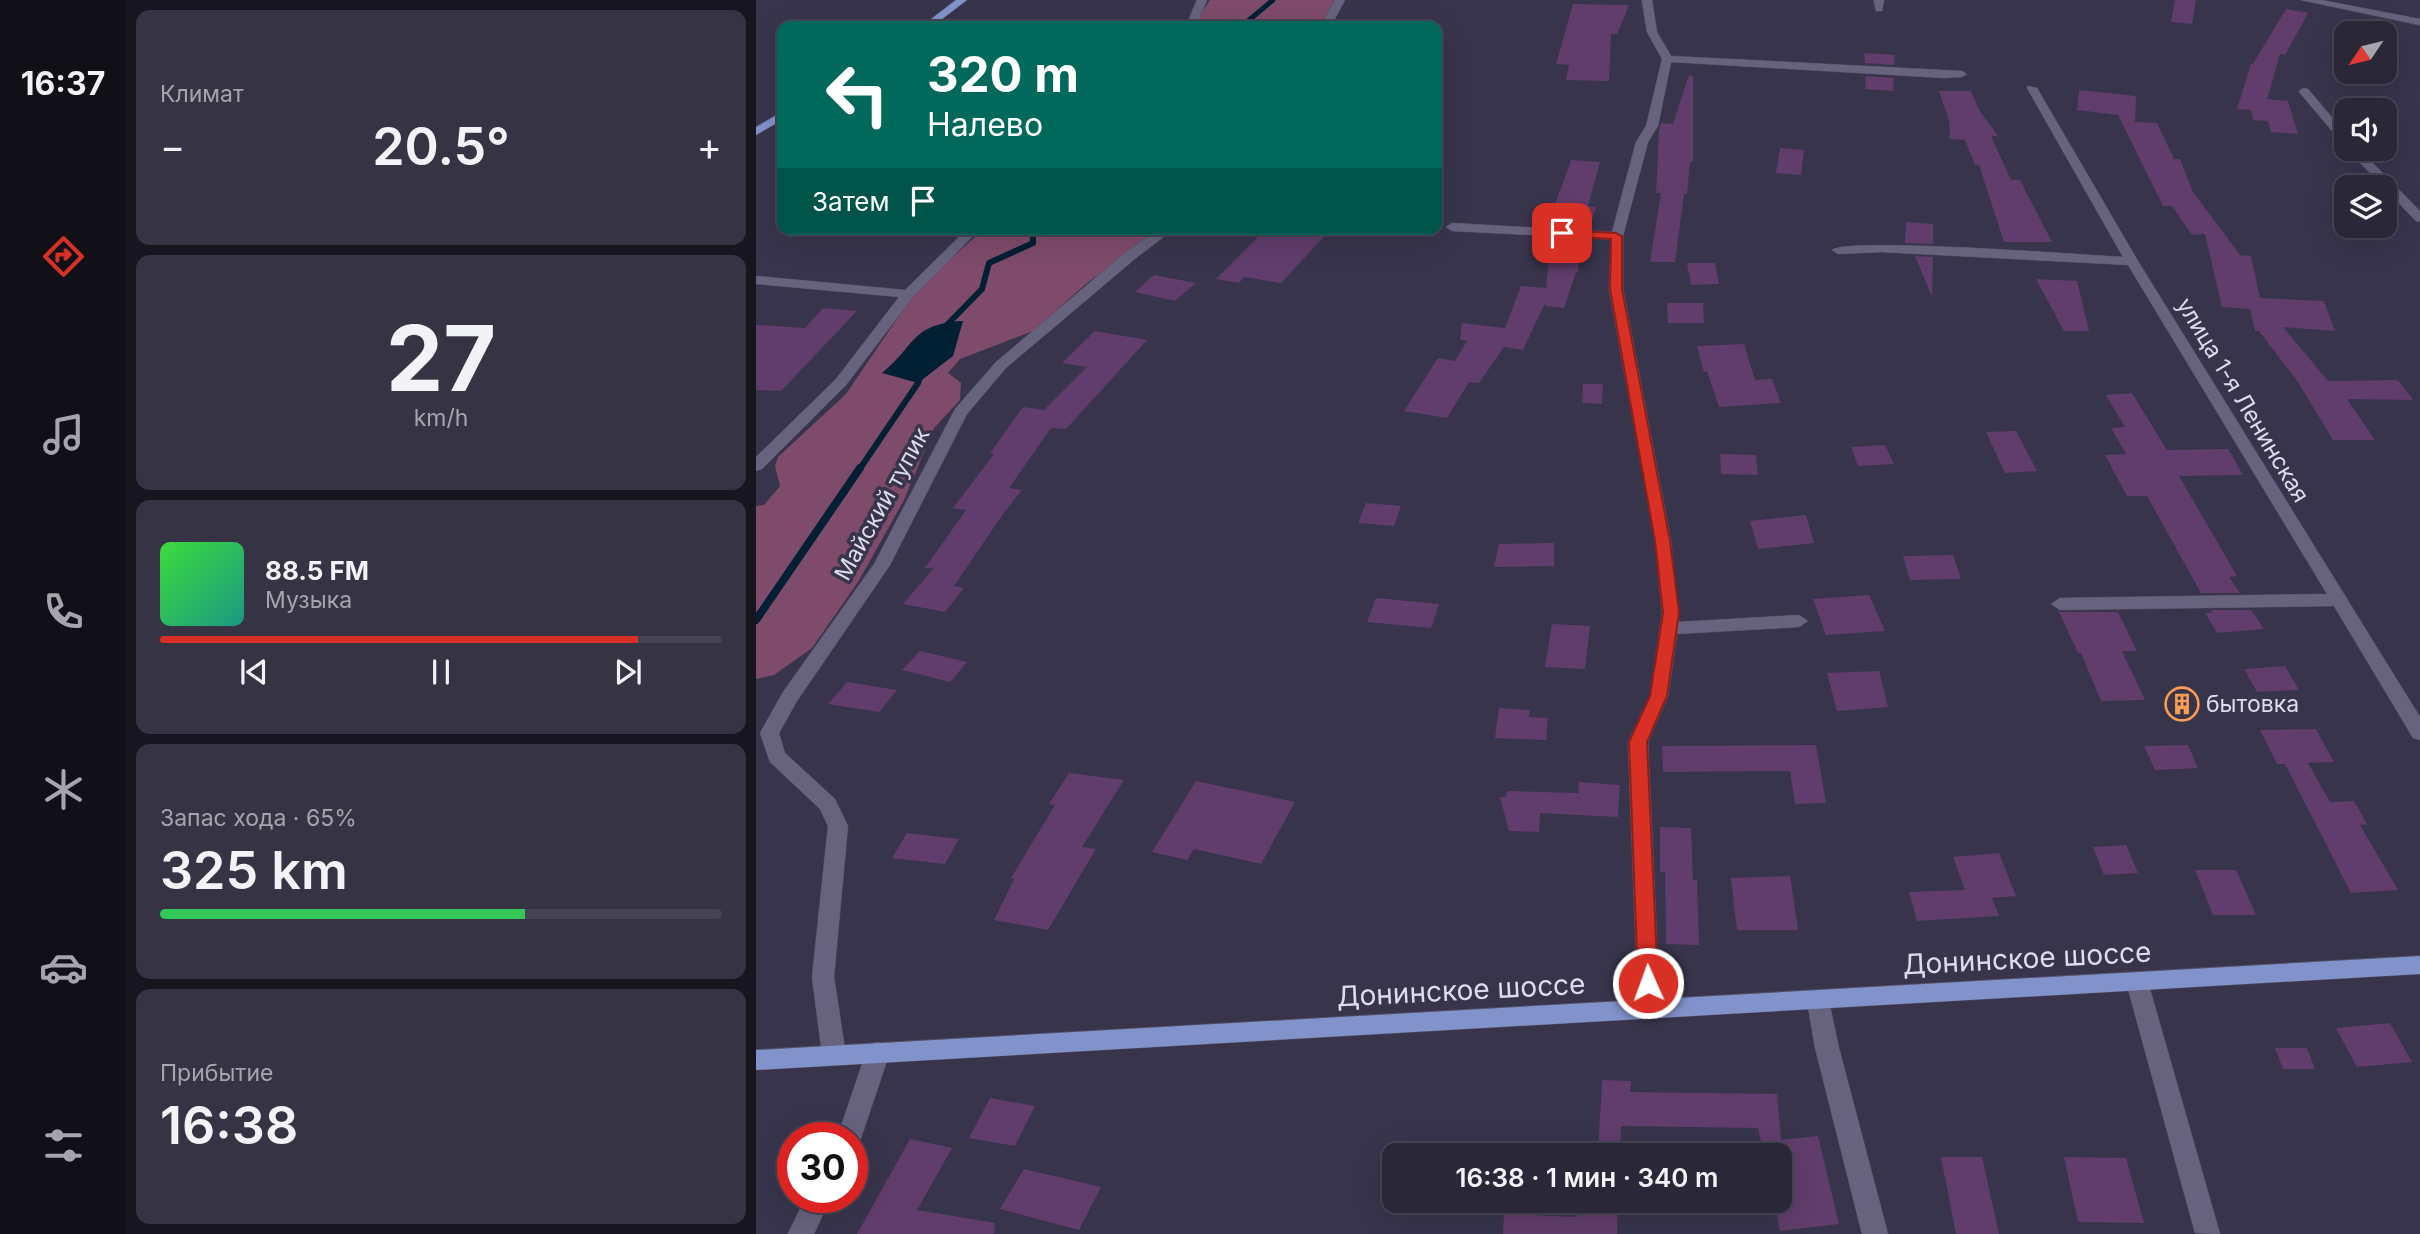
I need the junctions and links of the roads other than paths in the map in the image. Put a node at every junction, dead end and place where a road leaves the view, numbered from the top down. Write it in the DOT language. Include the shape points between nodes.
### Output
graph roads {
  1 [pos="962,0"];
  2 [pos="1202,0"];
  3 [pos="1340,0"];
  4 [pos="1647,0"];
  5 [pos="2305,0"];
  6 [pos="935,21"];
  7 [pos="1193,21"];
  8 [pos="1329,21"];
  9 [pos="2420,22"];
  10 [pos="1667,59"];
  11 [pos="1962,74"];
  12 [pos="2032,88"];
  13 [pos="2304,90"];
  14 [pos="777,118"];
  15 [pos="2334,126"];
  16 [pos="756,132"];
  17 [pos="2365,161"];
  18 [pos="2420,218"];
  19 [pos="1452,227"];
  20 [pos="968,235"];
  21 [pos="1159,235"];
  22 [pos="1616,236"];
  23 [pos="1838,250"];
  24 [pos="2132,261"];
  25 [pos="756,280"];
  26 [pos="908,294"];
  27 [pos="756,466"];
  28 [pos="2339,600"];
  29 [pos="2060,604"];
  30 [pos="1799,621"];
  31 [pos="1669,628"];
  32 [pos="2420,733"];
  33 [pos="2420,965"];
  34 [pos="2137,982"];
  35 [pos="1818,1000"];
  36 [pos="1649,1009"];
  37 [pos="878,1052"];
  38 [pos="834,1055"];
  39 [pos="756,1060"];
  40 [pos="854,1122"];
  41 [pos="811,1213"];
  42 [pos="2208,1233"];
  43 [pos="801,1234"];
  44 [pos="1875,1234"];
  1 -- 6 [label="main road"];
  2 -- 7 [label="street"];
  3 -- 8 [label="street"];
  4 -- 10 [label="street" via="1652,32"];
  5 -- 9 [label="street"];
  10 -- 11 [label="street"];
  10 -- 22 [label="street" via="1652,126 1642,142"];
  12 -- 24 [label="street, улица 1-я Ленинская"];
  13 -- 15 [label="street"];
  14 -- 16 [label="main road"];
  17 -- 18 [label="street"];
  19 -- 22 [label="street"];
  20 -- 26 [label="street"];
  21 -- 38 [label="street, Майский тупик" via="1001,365 960,412 882,565 769,733 777,757 828,804 838,826 823,978"];
  22 -- 31 [label="street" via="1616,289 1663,541"];
  23 -- 24 [label="street" via="1881,248"];
  24 -- 28 [label="street, улица 1-я Ленинская"];
  25 -- 26 [label="street"];
  26 -- 27 [label="street" via="841,382"];
  28 -- 29 [label="street"];
  28 -- 32 [label="street, улица 1-я Ленинская"];
  30 -- 31 [label="street"];
  31 -- 36 [label="street" via="1659,696 1638,742"];
  33 -- 34 [label="main road, Донинское шоссе"];
  34 -- 35 [label="main road, Донинское шоссе"];
  34 -- 42 [label="street"];
  35 -- 36 [label="main road, Донинское шоссе"];
  35 -- 44 [label="street"];
  36 -- 37 [label="main road, Донинское шоссе"];
  37 -- 38 [label="main road, Донинское шоссе"];
  37 -- 40 [label="street"];
  38 -- 39 [label="main road, Донинское шоссе"];
  41 -- 43 [label="street"];
}
